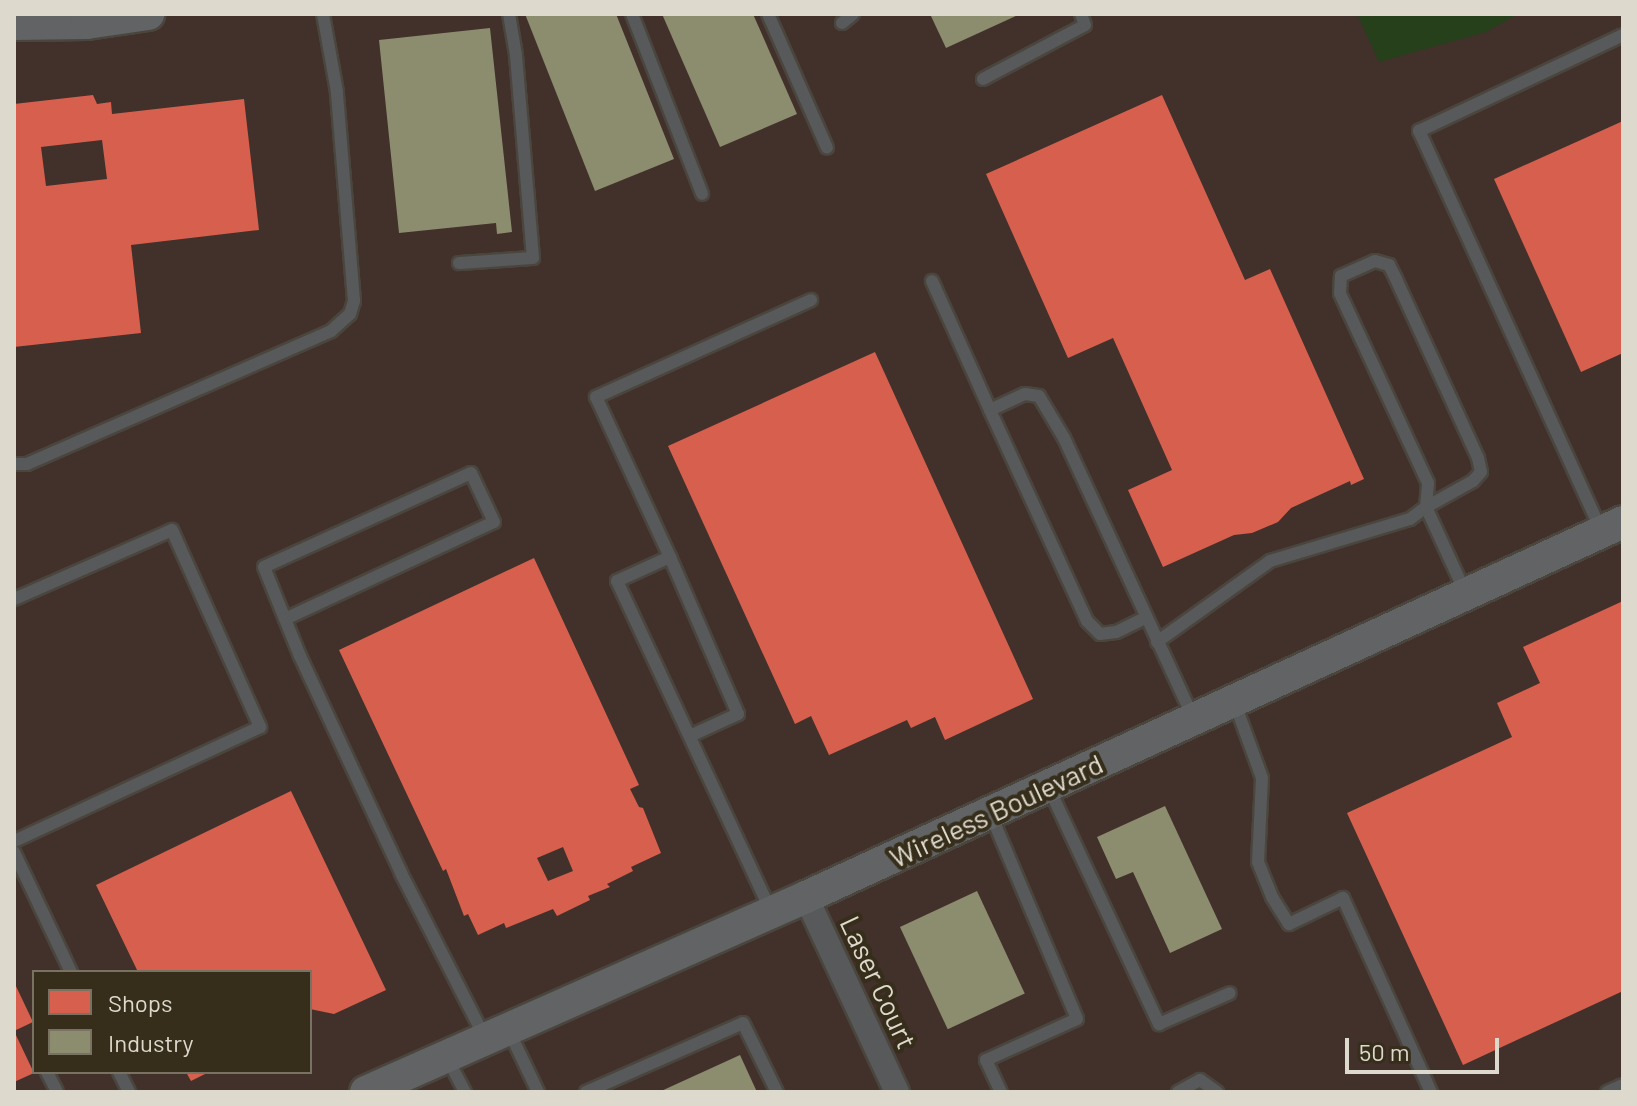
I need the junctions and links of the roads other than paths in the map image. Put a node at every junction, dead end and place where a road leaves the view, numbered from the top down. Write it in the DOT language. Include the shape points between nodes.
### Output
graph roads {
  1 [pos="148,14"];
  2 [pos="323,14"];
  3 [pos="509,14"];
  4 [pos="632,14"];
  5 [pos="768,14"];
  6 [pos="853,14"];
  7 [pos="1081,14"];
  8 [pos="63,19"];
  9 [pos="842,23"];
  10 [pos="14,24"];
  11 [pos="1623,35"];
  12 [pos="983,79"];
  13 [pos="827,148"];
  14 [pos="702,194"];
  15 [pos="459,263"];
  16 [pos="932,281"];
  17 [pos="811,300"];
  18 [pos="990,410"];
  19 [pos="14,464"];
  20 [pos="1426,507"];
  21 [pos="1612,527"];
  22 [pos="670,557"];
  23 [pos="1466,594"];
  24 [pos="14,599"];
  25 [pos="1145,618"];
  26 [pos="285,619"];
  27 [pos="1157,642"];
  28 [pos="1234,701"];
  29 [pos="1194,719"];
  30 [pos="690,736"];
  31 [pos="1048,786"];
  32 [pos="990,812"];
  33 [pos="14,841"];
  34 [pos="14,852"];
  35 [pos="806,897"];
  36 [pos="772,912"];
  37 [pos="70,970"];
  38 [pos="1230,993"];
  39 [pos="497,1034"];
  40 [pos="446,1056"];
  41 [pos="48,1074"];
  42 [pos="120,1074"];
  43 [pos="1623,1085"];
  44 [pos="57,1092"];
  45 [pos="129,1092"];
  46 [pos="366,1092"];
  47 [pos="465,1092"];
  48 [pos="538,1092"];
  49 [pos="586,1092"];
  50 [pos="777,1092"];
  51 [pos="897,1092"];
  52 [pos="1001,1092"];
  53 [pos="1178,1092"];
  54 [pos="1217,1092"];
  55 [pos="1431,1092"];
  56 [pos="1607,1092"];
  1 -- 8 [label="street"];
  2 -- 19 [label="lane" via="337,92 354,301 350,314 331,331 27,464"];
  3 -- 15 [label="lane" via="533,258"];
  4 -- 14 [label="lane"];
  5 -- 13 [label="lane"];
  6 -- 9 [label="lane"];
  7 -- 12 [label="lane" via="1085,25"];
  8 -- 10 [label="street"];
  11 -- 21 [label="lane" via="1419,131"];
  16 -- 18 [label="lane"];
  17 -- 22 [label="lane" via="596,397"];
  18 -- 25 [label="lane" via="1025,394 1039,396 1064,438"];
  18 -- 25 [label="lane" via="1087,621 1100,634"];
  20 -- 20 [label="lane" via="1428,483 1340,293 1341,276 1375,261 1389,265 1481,472"];
  20 -- 23 [label="lane"];
  20 -- 27 [label="lane" via="1410,519 1270,561"];
  21 -- 23 [label="street, Wireless Boulevard"];
  22 -- 30 [label="lane" via="738,714"];
  22 -- 30 [label="lane" via="617,581"];
  23 -- 28 [label="street, Wireless Boulevard"];
  24 -- 33 [label="lane" via="172,530 260,727"];
  25 -- 27 [label="lane"];
  26 -- 26 [label="lane" via="264,567 471,473 494,522"];
  26 -- 39 [label="lane" via="401,873"];
  27 -- 29 [label="lane"];
  28 -- 29 [label="street, Wireless Boulevard"];
  28 -- 55 [label="lane" via="1262,778 1258,862 1272,897 1289,924 1343,898"];
  29 -- 31 [label="street, Wireless Boulevard"];
  30 -- 36 [label="lane"];
  31 -- 32 [label="street, Wireless Boulevard"];
  31 -- 38 [label="lane" via="1159,1024"];
  32 -- 35 [label="street, Wireless Boulevard"];
  32 -- 52 [label="lane" via="1077,1019 986,1060"];
  34 -- 37 [label="lane"];
  35 -- 36 [label="street, Wireless Boulevard"];
  35 -- 51 [label="street, Laser Court"];
  36 -- 39 [label="street, Wireless Boulevard"];
  39 -- 40 [label="street, Wireless Boulevard"];
  39 -- 48 [label="lane"];
  40 -- 46 [label="street, Wireless Boulevard"];
  40 -- 47 [label="lane"];
  41 -- 44 [label="lane"];
  42 -- 45 [label="lane"];
  43 -- 56 [label="lane"];
  49 -- 50 [label="lane" via="743,1023"];
  53 -- 54 [label="lane" via="1200,1080"];
}
